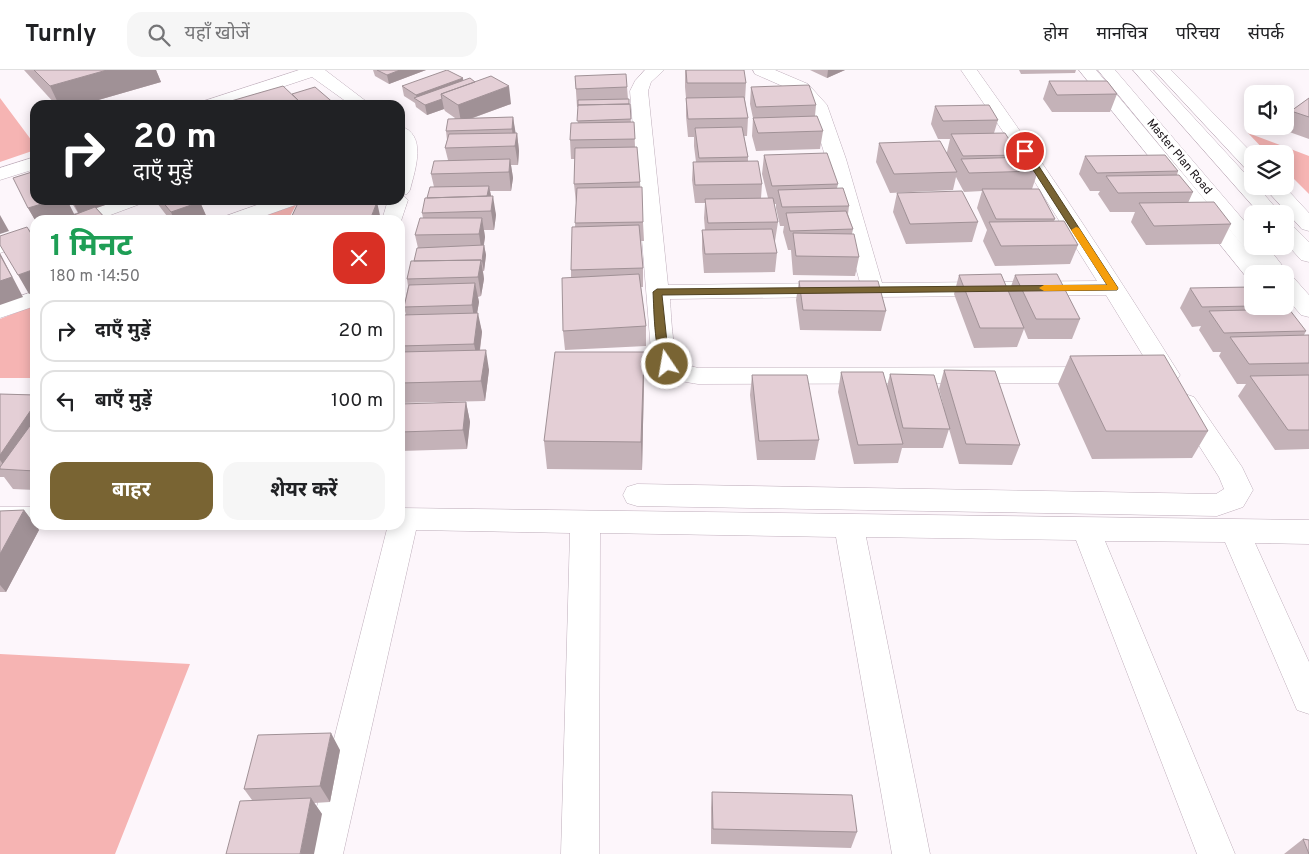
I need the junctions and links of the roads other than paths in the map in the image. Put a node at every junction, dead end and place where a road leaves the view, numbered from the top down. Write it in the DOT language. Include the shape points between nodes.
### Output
graph roads {
  1 [pos="315,70"];
  2 [pos="656,70"];
  3 [pos="761,70"];
  4 [pos="969,70"];
  5 [pos="1087,70"];
  6 [pos="1106,70"];
  7 [pos="1141,70"];
  8 [pos="1162,70"];
  9 [pos="225,100"];
  10 [pos="355,100"];
  11 [pos="405,135"];
  12 [pos="1244,156"];
  13 [pos="405,157"];
  14 [pos="30,165"];
  15 [pos="0,174"];
  16 [pos="1281,195"];
  17 [pos="119,205"];
  18 [pos="276,205"];
  19 [pos="1263,205"];
  20 [pos="91,215"];
  21 [pos="248,215"];
  22 [pos="1309,225"];
  23 [pos="1244,233"];
  24 [pos="30,237"];
  25 [pos="1294,239"];
  26 [pos="0,247"];
  27 [pos="1262,255"];
  28 [pos="1309,255"];
  29 [pos="1249,265"];
  30 [pos="1271,265"];
  31 [pos="1113,288"];
  32 [pos="873,290"];
  33 [pos="657,292"];
  34 [pos="1294,299"];
  35 [pos="30,300"];
  36 [pos="0,311"];
  37 [pos="1294,314"];
  38 [pos="1306,321"];
  39 [pos="1167,375"];
  40 [pos="637,496"];
  41 [pos="0,518"];
  42 [pos="30,518"];
  43 [pos="405,519"];
  44 [pos="585,522"];
  45 [pos="849,526"];
  46 [pos="1086,529"];
  47 [pos="399,530"];
  48 [pos="1234,532"];
  49 [pos="1309,532"];
  50 [pos="1309,699"];
  51 [pos="324,854"];
  52 [pos="580,854"];
  53 [pos="911,854"];
  54 [pos="1216,854"];
  1 -- 9 [label="street"];
  1 -- 10 [label="street"];
  2 -- 33 [label="street" via="646,75 639,91"];
  3 -- 32 [label="street" via="802,88 818,105"];
  4 -- 31 [label="street"];
  5 -- 29 [label="street"];
  6 -- 23 [label="street, Master Plan Road"];
  7 -- 19 [label="street, Master Plan Road"];
  8 -- 12 [label="street"];
  11 -- 13 [label="street" via="408,145"];
  14 -- 15 [label="street"];
  16 -- 22 [label="street"];
  17 -- 20 [label="street"];
  18 -- 21 [label="street"];
  24 -- 26 [label="street"];
  25 -- 28 [label="street"];
  27 -- 30 [label="street, Master Plan Road"];
  31 -- 32 [label="street"];
  31 -- 39 [label="street"];
  32 -- 33 [label="street"];
  33 -- 39 [label="street" via="667,364 681,373 698,376"];
  34 -- 38 [label="street"];
  35 -- 36 [label="street"];
  37 -- 38 [label="street"];
  39 -- 40 [label="street" via="1232,474 1239,490 1233,498 1217,505"];
  41 -- 42 [label="street"];
  43 -- 44 [label="street"];
  44 -- 45 [label="street"];
  44 -- 52 [label="street"];
  45 -- 46 [label="street"];
  45 -- 53 [label="street"];
  46 -- 48 [label="street"];
  46 -- 54 [label="street"];
  47 -- 51 [label="street"];
  48 -- 49 [label="street"];
  48 -- 50 [label="street"];
}
